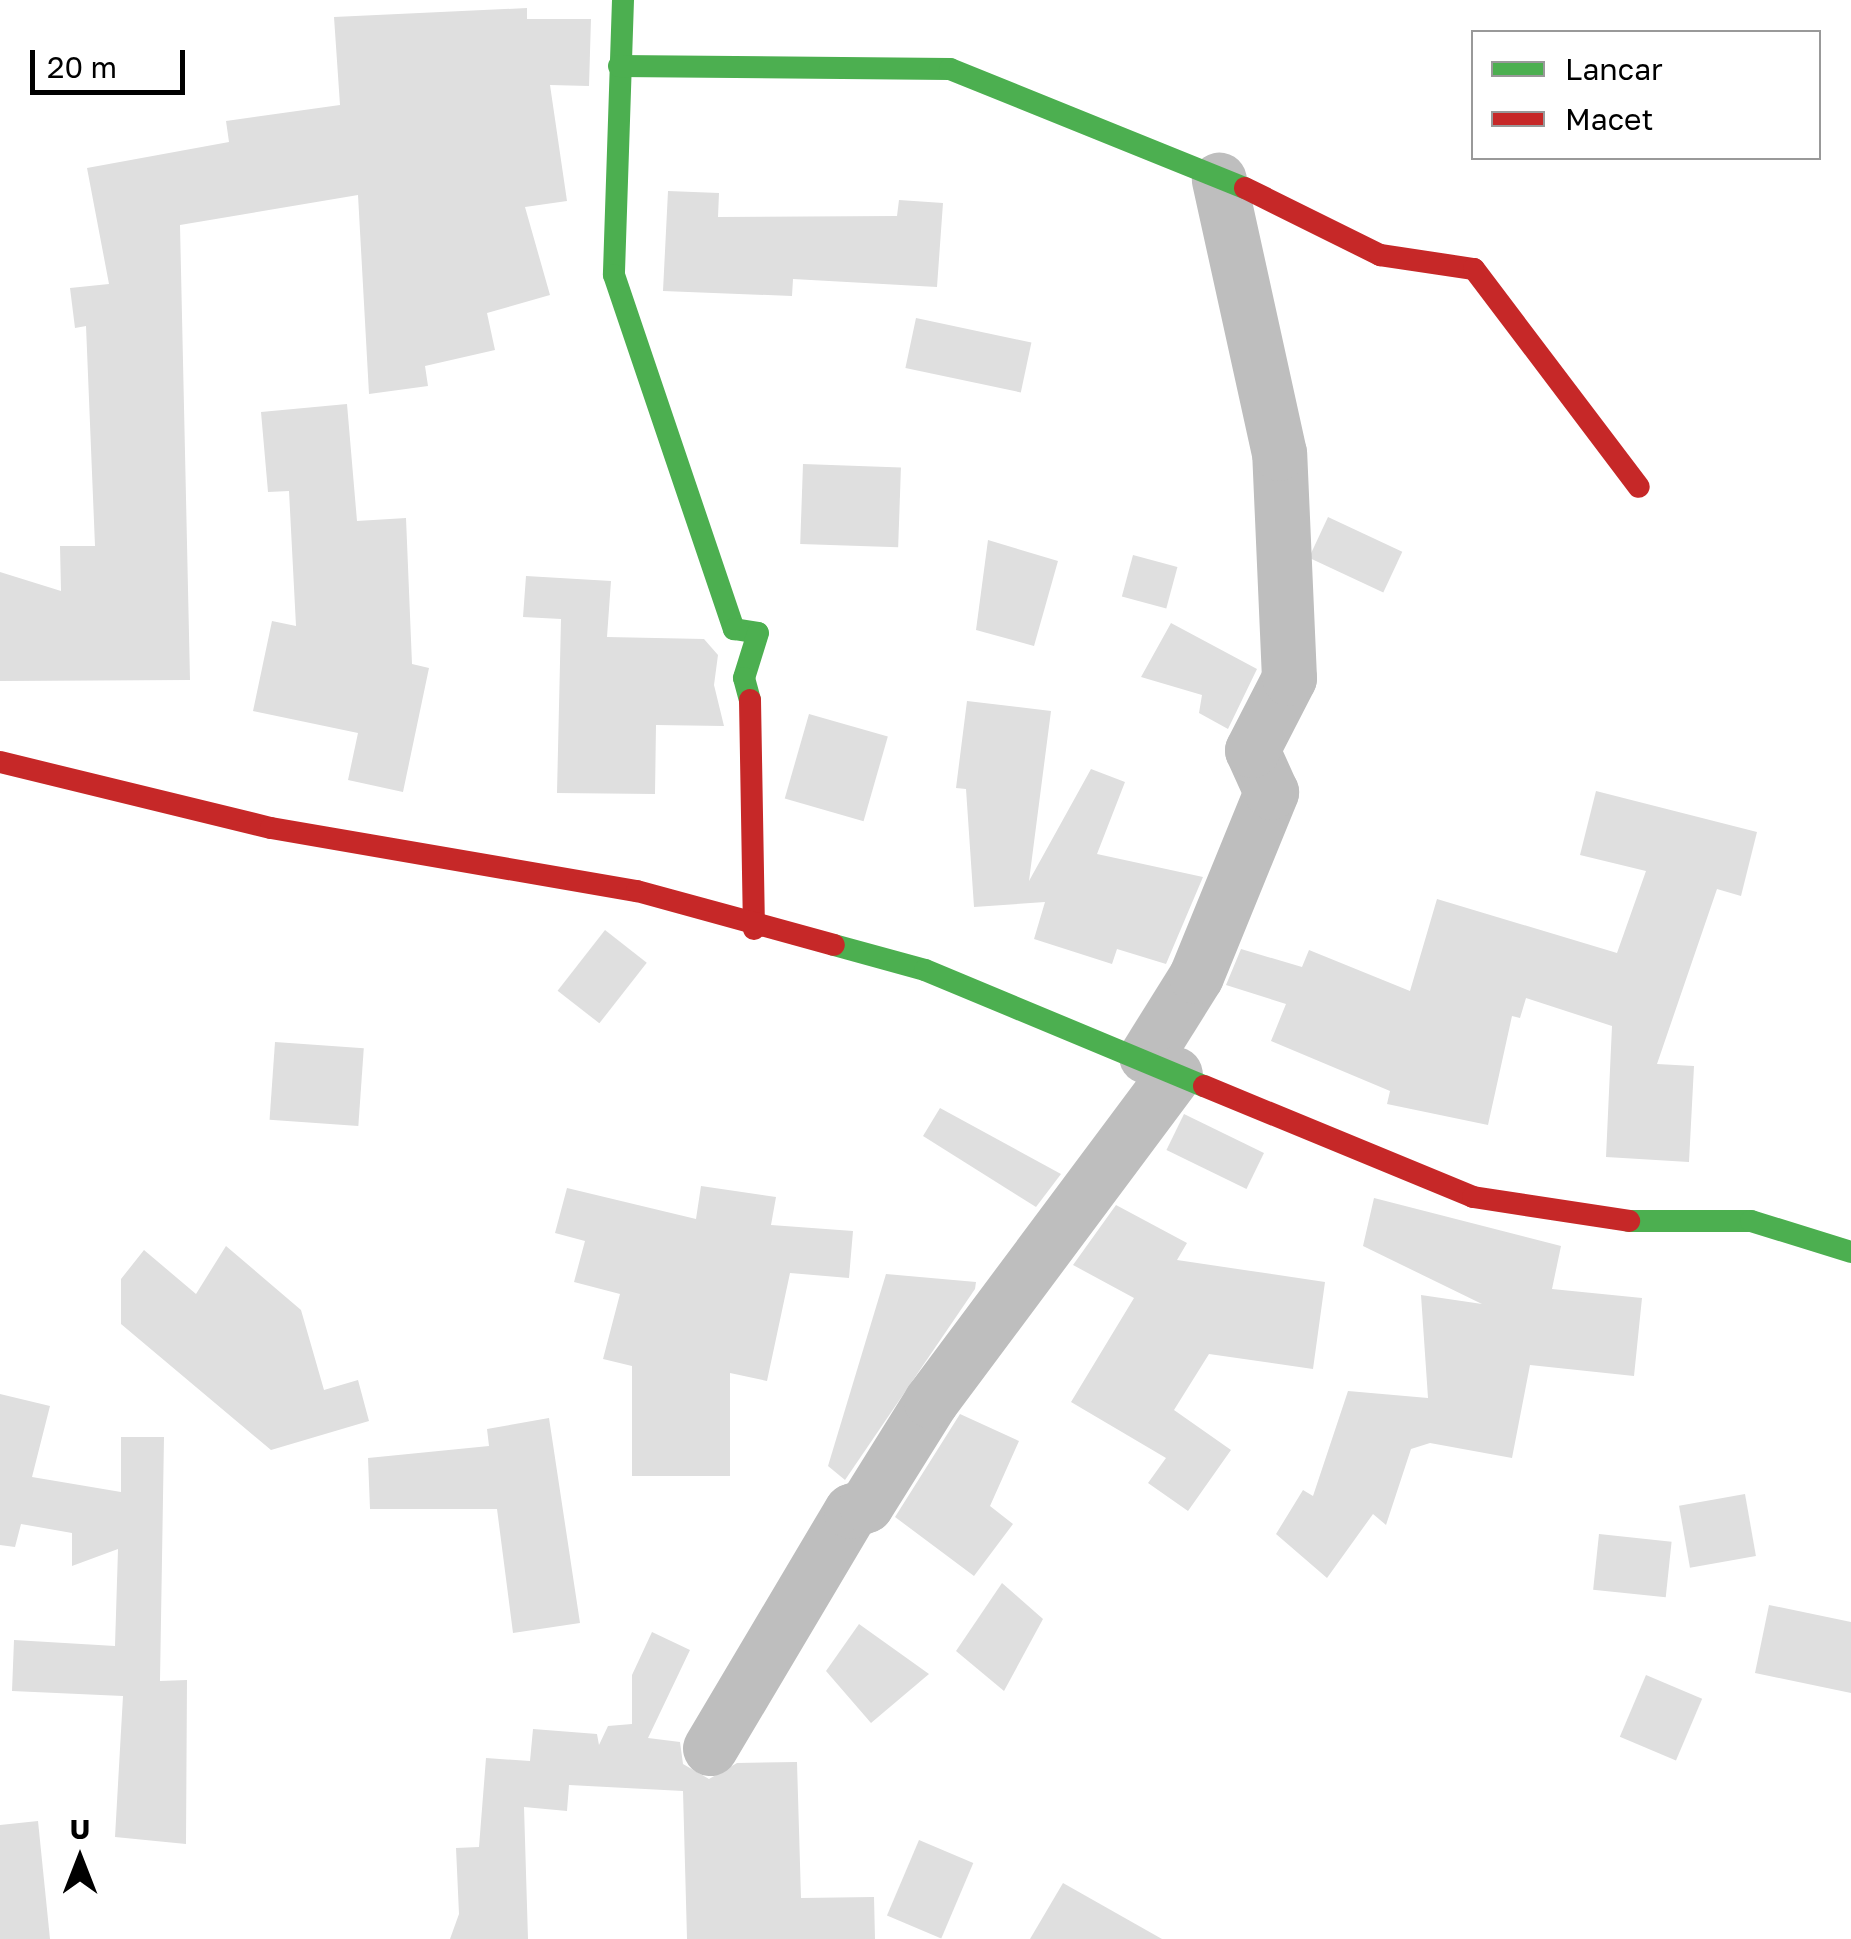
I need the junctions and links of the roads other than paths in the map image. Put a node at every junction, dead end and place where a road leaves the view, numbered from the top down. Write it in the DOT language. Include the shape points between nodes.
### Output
graph roads {
  1 [pos="623,0"];
  2 [pos="619,66"];
  3 [pos="1219,179"];
  4 [pos="1640,488"];
  5 [pos="0,762"];
  6 [pos="754,929"];
  7 [pos="1160,1065"];
  8 [pos="1851,1252"];
  9 [pos="710,1748"];
  1 -- 2 [label="street"];
  2 -- 3 [label="street" via="928,64"];
  2 -- 6 [label="street" via="614,275 734,630 758,633 744,678 756,726"];
  3 -- 4 [label="street" via="1380,255 1484,276"];
  3 -- 7 [label="street" via="1279,452 1290,678 1252,750 1271,792"];
  5 -- 6 [label="street" via="271,828 637,891"];
  6 -- 7 [label="street" via="925,970"];
  7 -- 8 [label="street" via="1473,1198 1595,1221 1751,1221"];
  7 -- 9 [label="street" via="866,1505 851,1511"];
}
